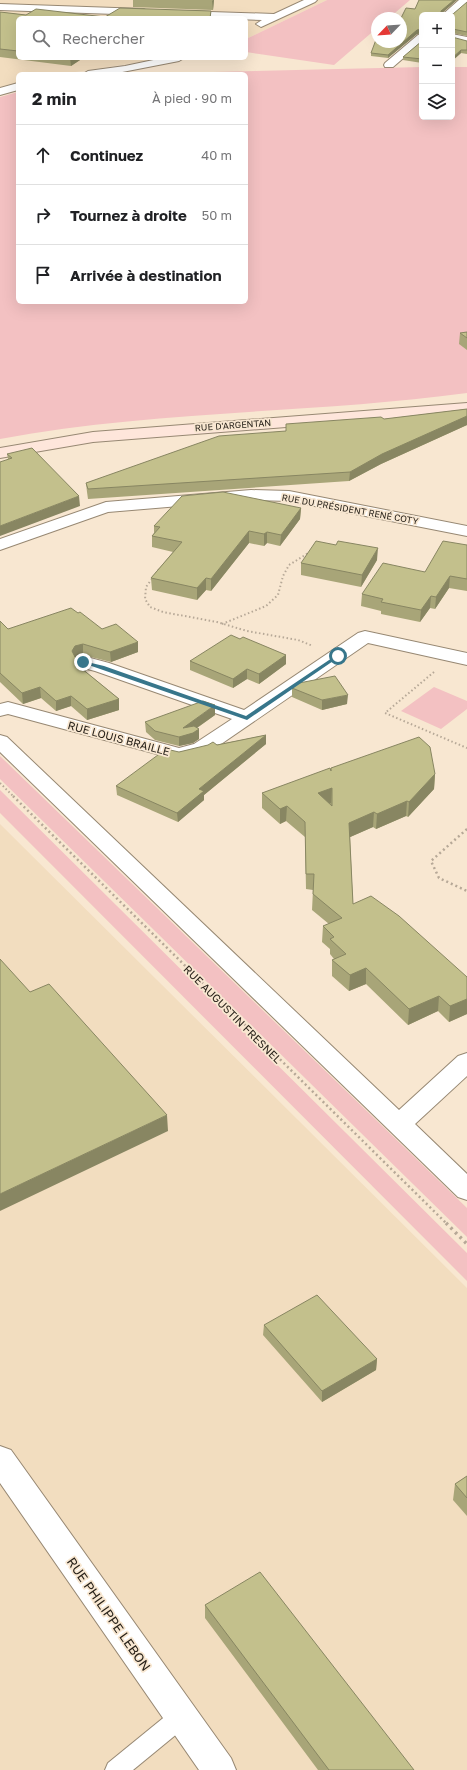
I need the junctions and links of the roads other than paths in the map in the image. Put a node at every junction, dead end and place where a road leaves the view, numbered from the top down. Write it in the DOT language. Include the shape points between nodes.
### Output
graph roads {
  1 [pos="312,0"];
  2 [pos="466,0"];
  3 [pos="0,7"];
  4 [pos="451,12"];
  5 [pos="157,13"];
  6 [pos="173,13"];
  7 [pos="275,17"];
  8 [pos="252,28"];
  9 [pos="455,38"];
  10 [pos="419,40"];
  11 [pos="467,40"];
  12 [pos="168,60"];
  13 [pos="389,65"];
  14 [pos="99,72"];
  15 [pos="16,87"];
  16 [pos="0,92"];
  17 [pos="467,408"];
  18 [pos="0,453"];
  19 [pos="467,531"];
  20 [pos="0,545"];
  21 [pos="460,658"];
  22 [pos="83,662"];
  23 [pos="0,710"];
  24 [pos="247,718"];
  25 [pos="0,742"];
  26 [pos="467,1062"];
  27 [pos="399,1124"];
  28 [pos="467,1190"];
  29 [pos="0,1459"];
  30 [pos="181,1717"];
  31 [pos="116,1770"];
  32 [pos="219,1770"];
  1 -- 7 [label="street"];
  2 -- 4 [label="street"];
  3 -- 5 [label="street"];
  6 -- 7 [label="street"];
  7 -- 8 [label="street"];
  9 -- 11 [label="street"];
  10 -- 13 [label="street"];
  12 -- 14 [label="street"];
  15 -- 16 [label="street"];
  17 -- 18 [label="main road, RUE D'ARGENTAN" via="93,437"];
  19 -- 20 [label="street, RUE DU PRÉSIDENT RENÉ COTY" via="289,496 251,494 106,507"];
  21 -- 24 [label="street, RUE LOUIS BRAILLE" via="365,637"];
  22 -- 24 [label="street"];
  23 -- 24 [label="street, RUE LOUIS BRAILLE" via="8,708 179,754 201,749"];
  25 -- 27 [label="street"];
  26 -- 27 [label="street"];
  27 -- 28 [label="street"];
  29 -- 30 [label="street, RUE PHILIPPE LEBON"];
  30 -- 31 [label="lane"];
  30 -- 32 [label="street, RUE PHILIPPE LEBON"];
}
